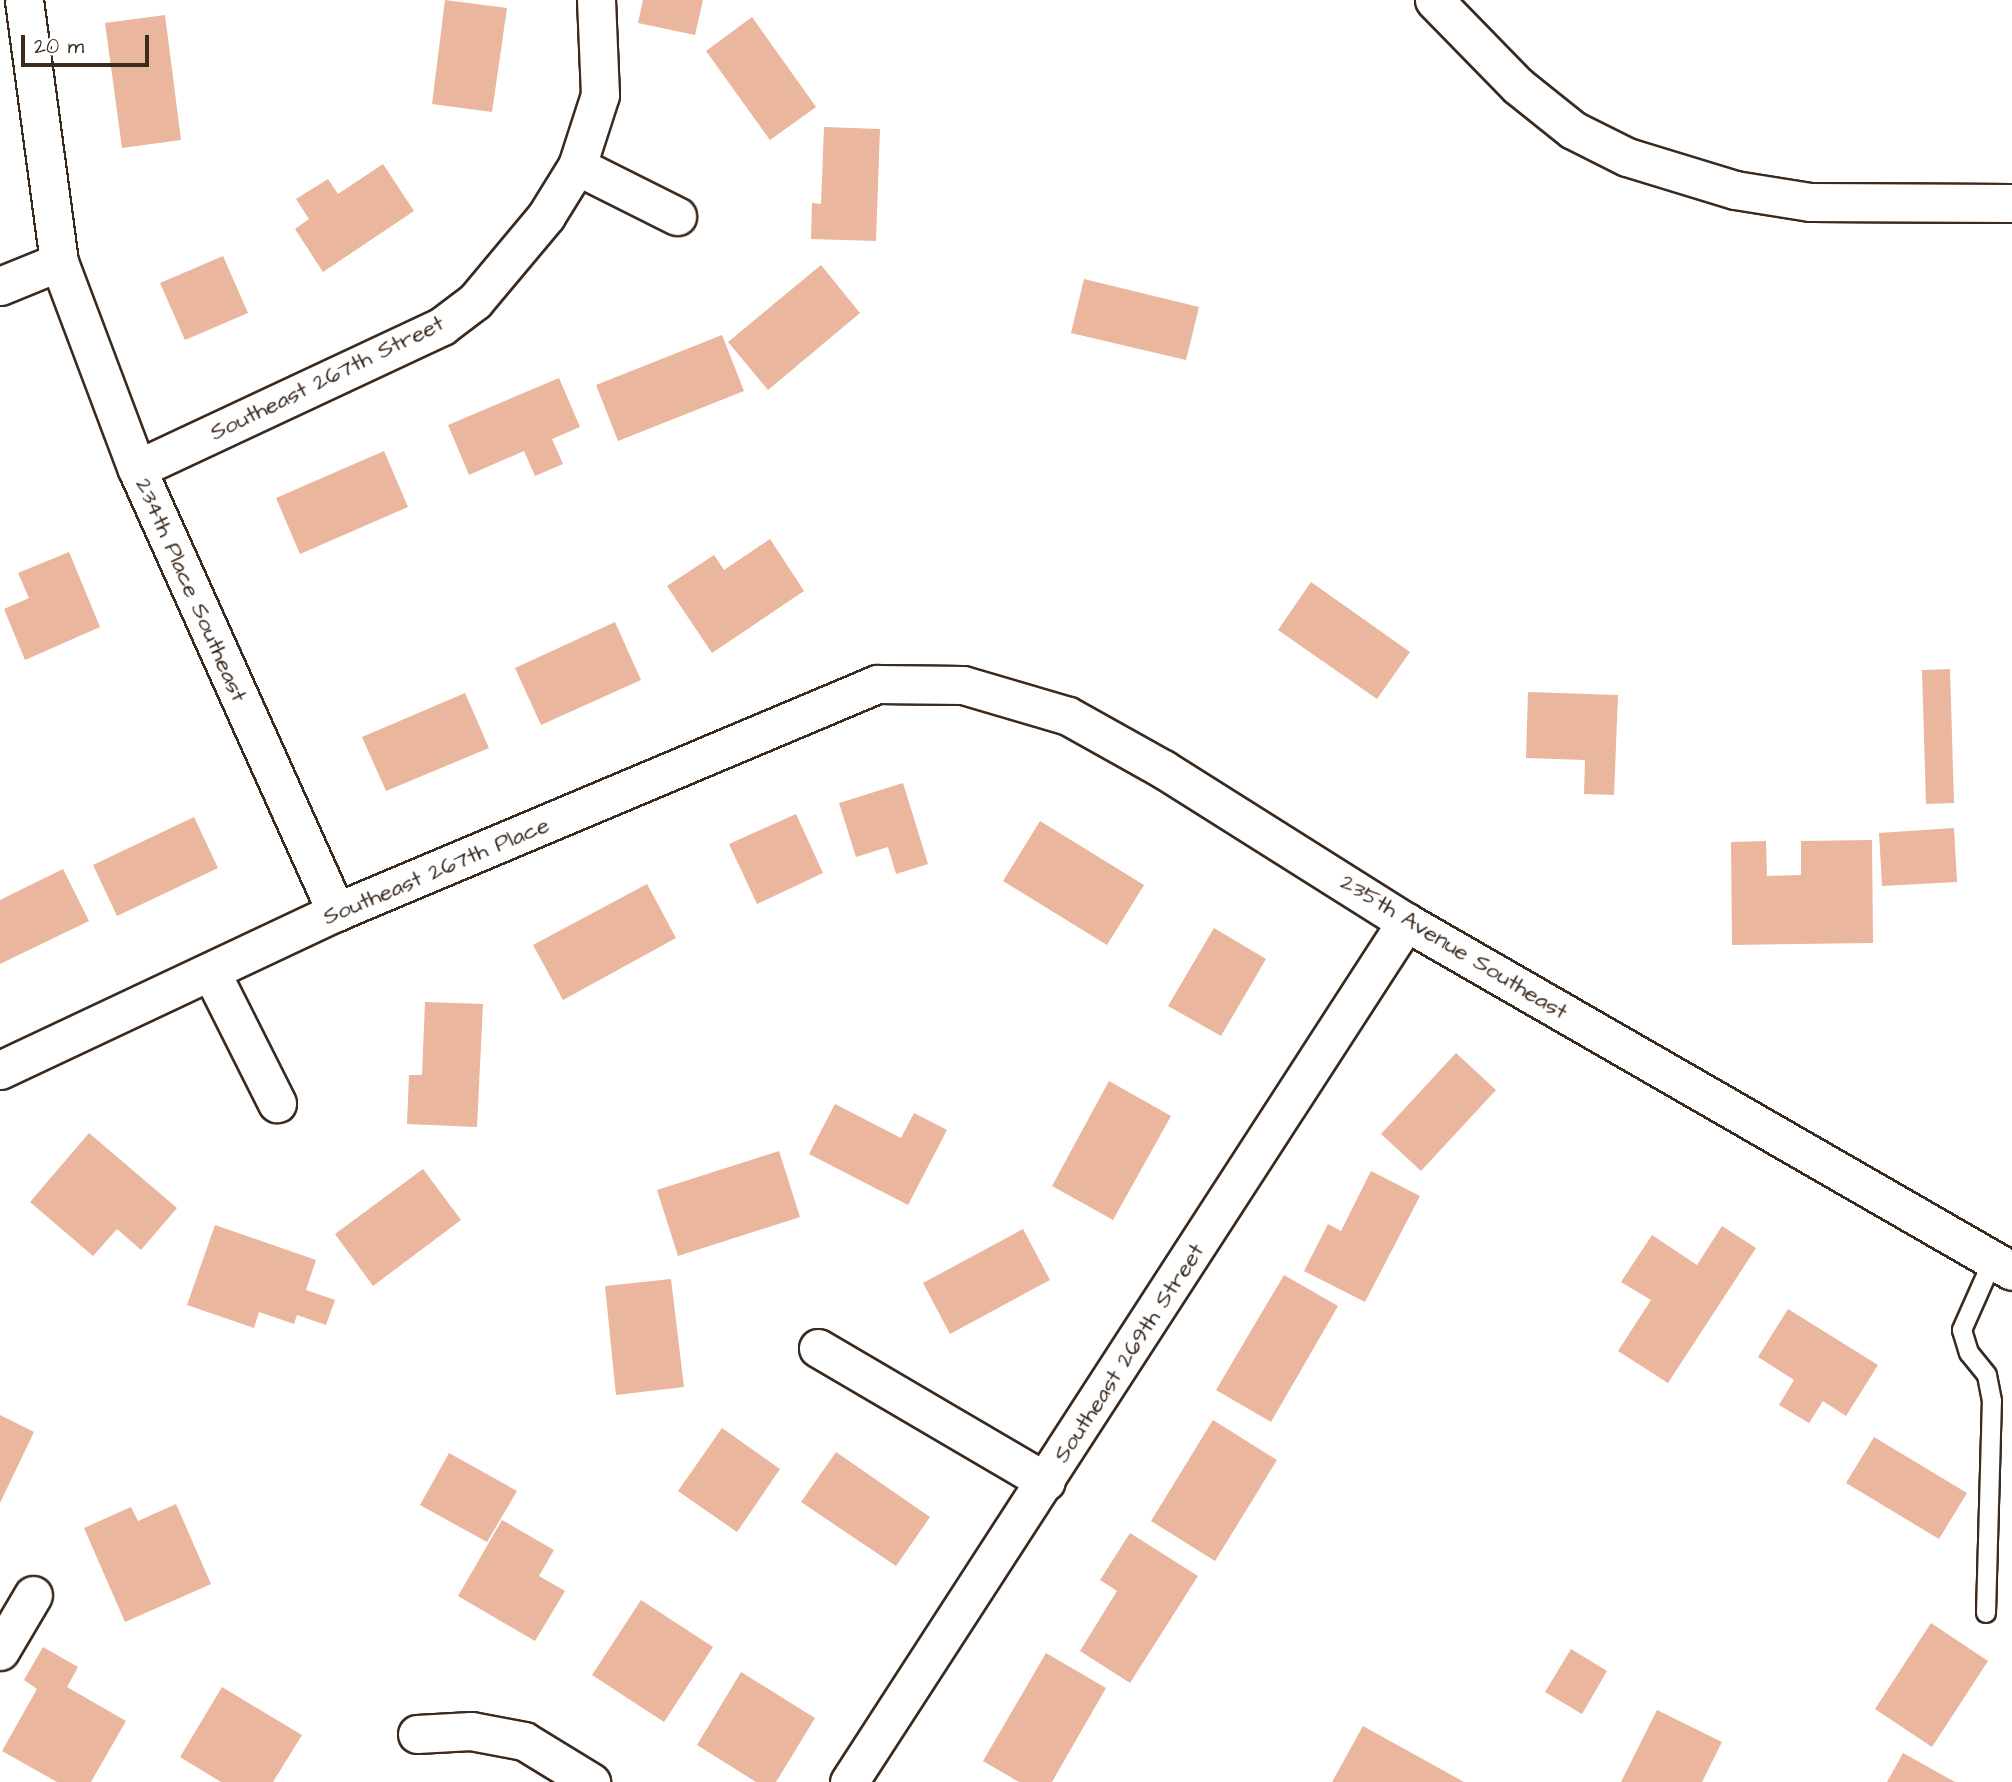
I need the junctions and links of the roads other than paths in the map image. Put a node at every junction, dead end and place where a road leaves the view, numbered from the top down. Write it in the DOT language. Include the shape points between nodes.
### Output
graph roads {
  1 [pos="24,0"];
  2 [pos="596,0"];
  3 [pos="1434,0"];
  4 [pos="576,166"];
  5 [pos="2012,203"];
  6 [pos="677,216"];
  7 [pos="59,262"];
  8 [pos="0,286"];
  9 [pos="137,469"];
  10 [pos="877,684"];
  11 [pos="336,912"];
  12 [pos="1406,922"];
  13 [pos="211,972"];
  14 [pos="0,1070"];
  15 [pos="277,1103"];
  16 [pos="2002,1266"];
  17 [pos="818,1348"];
  18 [pos="1046,1482"];
  19 [pos="33,1595"];
  20 [pos="1986,1613"];
  21 [pos="0,1651"];
  22 [pos="417,1734"];
  23 [pos="591,1782"];
  24 [pos="849,1782"];
  1 -- 7 [label="street"];
  2 -- 4 [label="street, Southeast 267th Street" via="600,95"];
  3 -- 5 [label="street" via="1518,86 1573,130 1627,158 1735,190 1810,202"];
  4 -- 6 [label="street"];
  4 -- 9 [label="street, Southeast 267th Street" via="507,265 475,301 442,326"];
  7 -- 8 [label="street"];
  7 -- 9 [label="street, 234th Place Southeast"];
  9 -- 11 [label="street, 234th Place Southeast"];
  10 -- 11 [label="street, Southeast 267th Place"];
  10 -- 12 [label="street, 235th Avenue Southeast" via="963,685 1068,716 1163,769"];
  11 -- 13 [label="street, Southeast 267th Place"];
  12 -- 16 [label="street, 235th Avenue Southeast"];
  12 -- 18 [label="street, Southeast 269th Street"];
  13 -- 14 [label="street, Southeast 267th Place"];
  13 -- 15 [label="street"];
  16 -- 20 [label="lane" via="1962,1330 1969,1353 1986,1375 1992,1401"];
  17 -- 18 [label="street"];
  18 -- 24 [label="street, Southeast 269th Street"];
  19 -- 21 [label="street"];
  22 -- 23 [label="street" via="471,1731 524,1741"];
}
